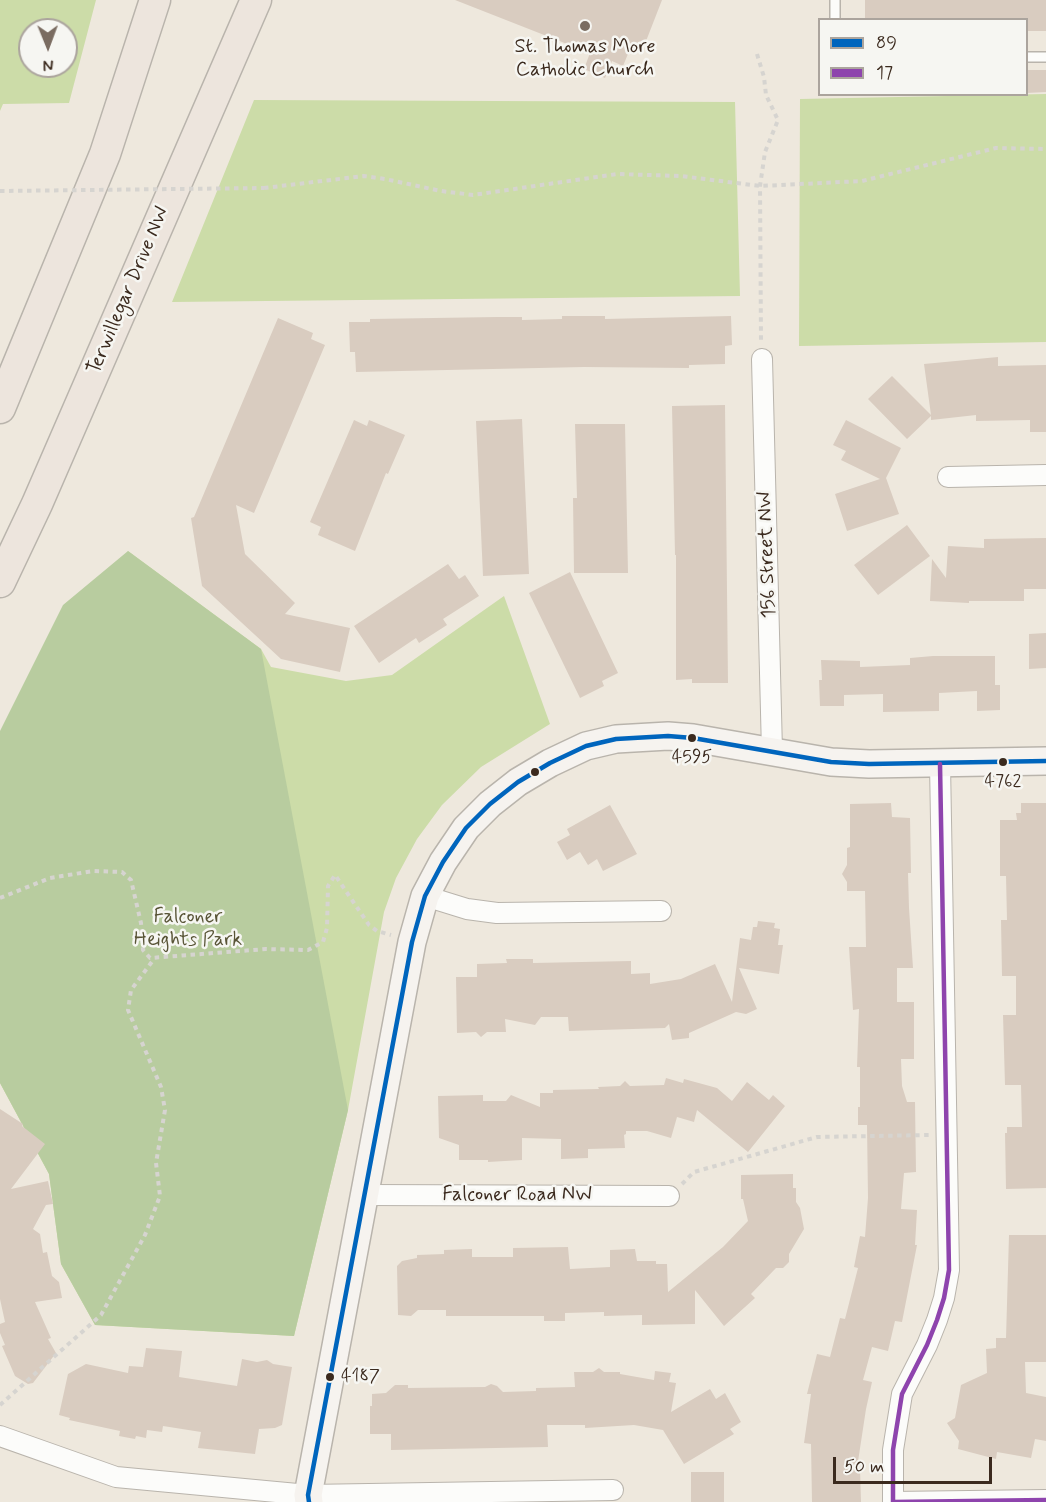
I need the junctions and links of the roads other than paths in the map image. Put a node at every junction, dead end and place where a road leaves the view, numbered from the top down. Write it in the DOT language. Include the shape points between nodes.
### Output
graph roads {
  1 [pos="155,0"];
  2 [pos="256,0"];
  3 [pos="835,0"];
  4 [pos="836,18"];
  5 [pos="1028,57"];
  6 [pos="1046,57"];
  7 [pos="762,359"];
  8 [pos="0,408"];
  9 [pos="1046,475"];
  10 [pos="948,477"];
  11 [pos="0,582"];
  12 [pos="772,751"];
  13 [pos="1046,761"];
  14 [pos="940,764"];
  15 [pos="425,896"];
  16 [pos="661,911"];
  17 [pos="365,1196"];
  18 [pos="669,1196"];
  19 [pos="0,1436"];
  20 [pos="613,1490"];
  21 [pos="308,1498"];
  22 [pos="1046,1500"];
  1 -- 8 [label="main road" via="105,154"];
  2 -- 11 [label="main road, Terwillegar Drive NW"];
  3 -- 4 [label="lane"];
  5 -- 6 [label="lane"];
  7 -- 12 [label="street, 156 Street NW"];
  9 -- 10 [label="street"];
  12 -- 14 [label="street" via="831,762"];
  12 -- 15 [label="street" via="668,736 586,746 518,782 490,804 466,828"];
  13 -- 14 [label="street"];
  14 -- 22 [label="street" via="949,1270 937,1320 902,1394 893,1450 893,1502"];
  15 -- 16 [label="street" via="467,909 497,913"];
  15 -- 17 [label="street" via="412,942"];
  17 -- 18 [label="street, Falconer Road NW"];
  17 -- 21 [label="street"];
  19 -- 21 [label="street" via="116,1477"];
  20 -- 21 [label="street"];
}
